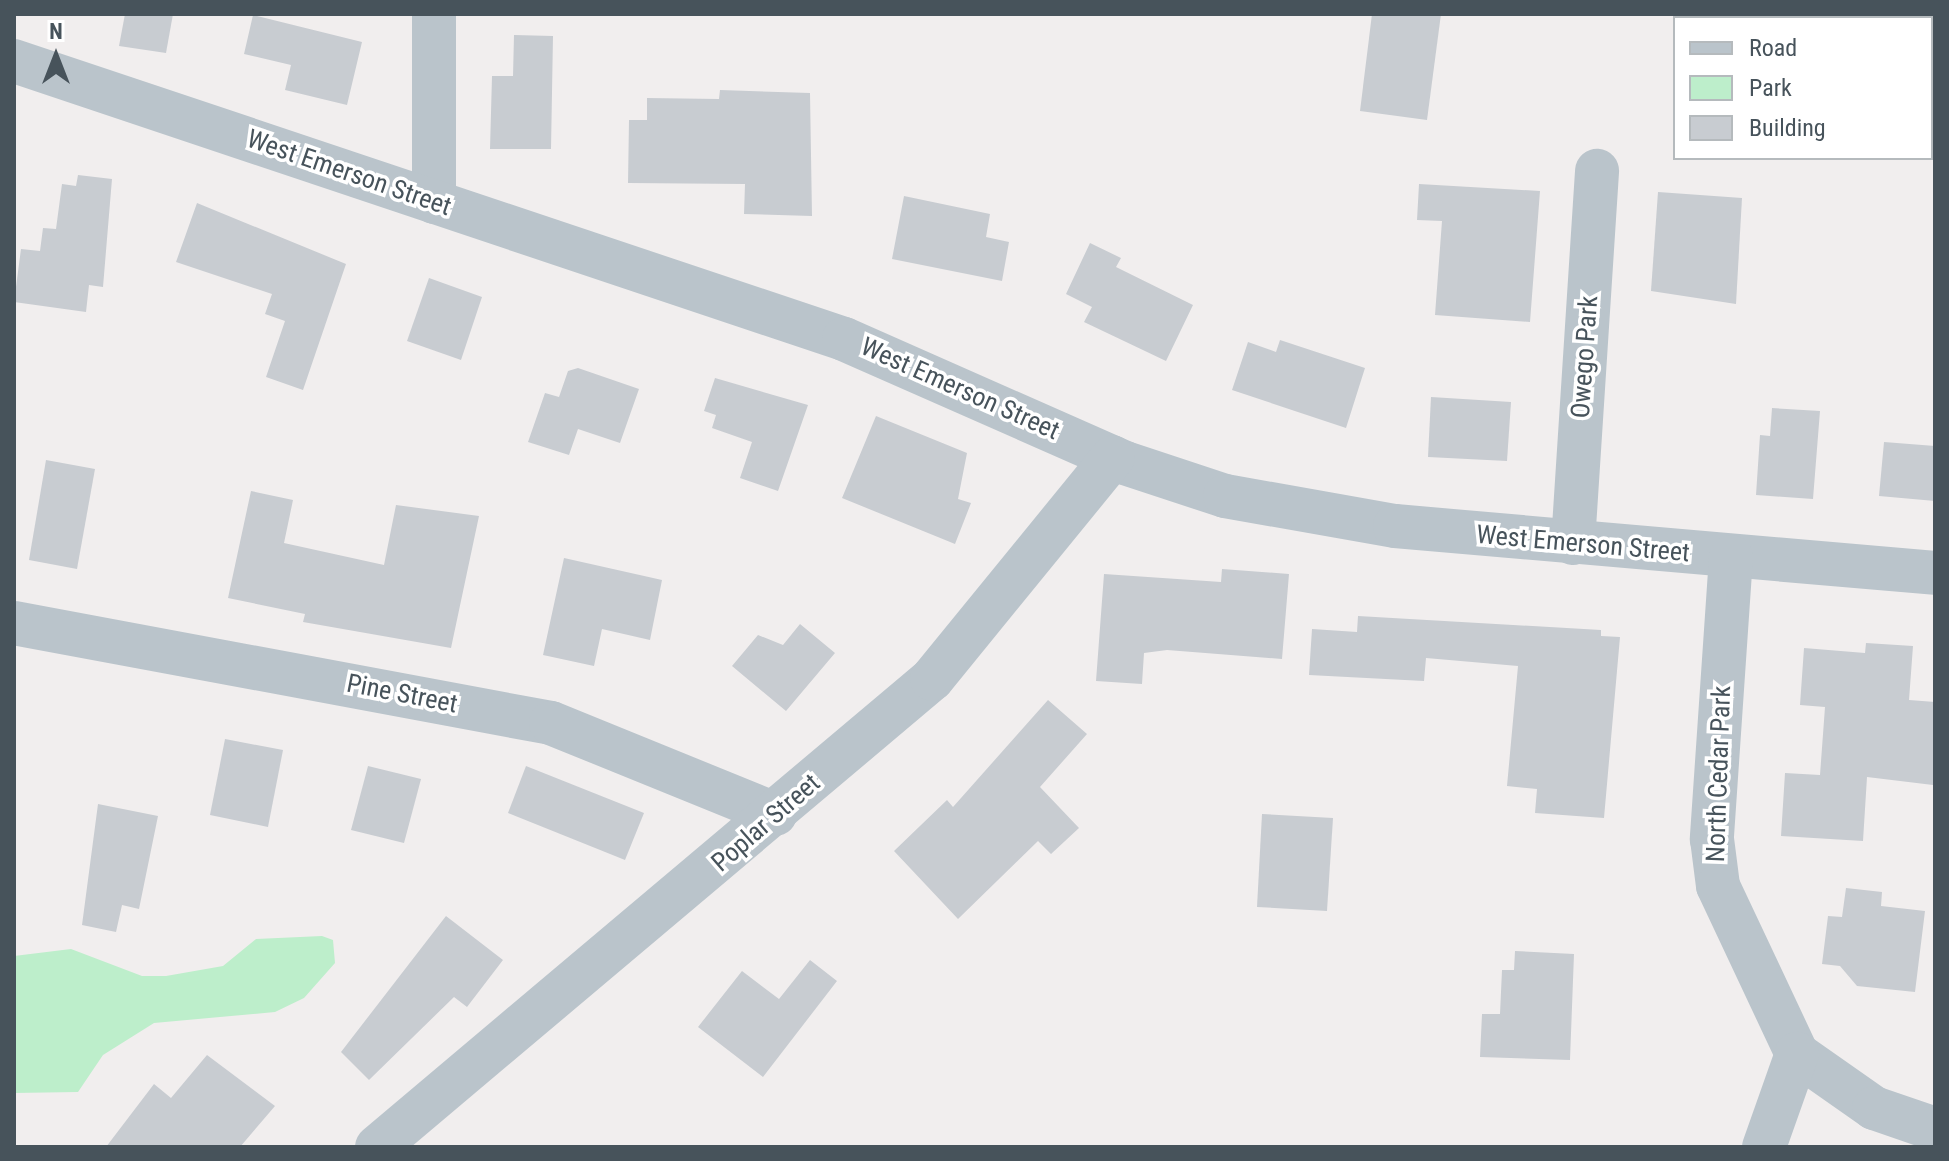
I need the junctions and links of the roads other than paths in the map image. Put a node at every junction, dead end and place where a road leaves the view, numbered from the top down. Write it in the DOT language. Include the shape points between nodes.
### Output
graph roads {
  1 [pos="434,14"];
  2 [pos="14,61"];
  3 [pos="1597,171"];
  4 [pos="434,202"];
  5 [pos="1113,457"];
  6 [pos="1573,543"];
  7 [pos="1731,557"];
  8 [pos="1935,573"];
  9 [pos="14,623"];
  10 [pos="775,814"];
  11 [pos="1797,1054"];
  12 [pos="1935,1129"];
  13 [pos="377,1147"];
  14 [pos="1764,1147"];
  1 -- 4 [label="street"];
  2 -- 4 [label="street, West Emerson Street"];
  3 -- 6 [label="street, Owego Park"];
  4 -- 5 [label="street, West Emerson Street" via="844,339"];
  5 -- 6 [label="street, West Emerson Street" via="1262,505"];
  5 -- 10 [label="street, Poplar Street" via="942,669"];
  6 -- 7 [label="street, West Emerson Street"];
  7 -- 8 [label="street, West Emerson Street"];
  7 -- 11 [label="street, North Cedar Park" via="1712,863 1757,980"];
  9 -- 10 [label="street, Pine Street" via="551,723"];
  10 -- 13 [label="street, Poplar Street"];
  11 -- 12 [label="street, North Cedar Park" via="1874,1108"];
  11 -- 14 [label="street"];
}
